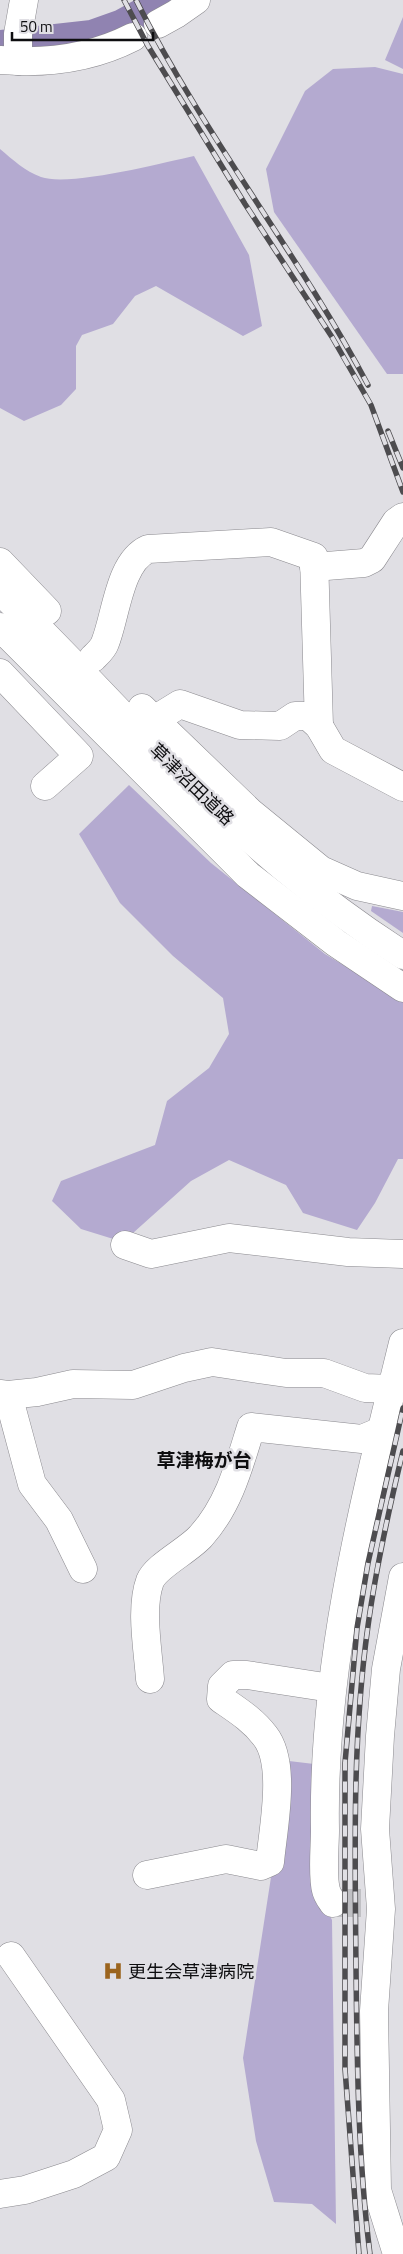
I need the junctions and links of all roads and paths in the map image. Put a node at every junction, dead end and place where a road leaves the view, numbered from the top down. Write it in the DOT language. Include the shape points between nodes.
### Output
graph roads {
  1 [pos="24,0"];
  2 [pos="196,0"];
  3 [pos="158,24"];
  4 [pos="133,37"];
  5 [pos="13,53"];
  6 [pos="403,517"];
  7 [pos="0,562"];
  8 [pos="314,567"];
  9 [pos="0,582"];
  10 [pos="0,591"];
  11 [pos="32,620"];
  12 [pos="0,627"];
  13 [pos="94,658"];
  14 [pos="0,673"];
  15 [pos="154,720"];
  16 [pos="319,726"];
  17 [pos="45,786"];
  18 [pos="403,787"];
  19 [pos="403,896"];
  20 [pos="403,955"];
  21 [pos="403,988"];
  22 [pos="125,1244"];
  23 [pos="403,1254"];
  24 [pos="403,1342"];
  25 [pos="392,1389"];
  26 [pos="3,1396"];
  27 [pos="381,1431"];
  28 [pos="83,1569"];
  29 [pos="403,1577"];
  30 [pos="150,1679"];
  31 [pos="331,1688"];
  32 [pos="375,1843"];
  33 [pos="147,1875"];
  34 [pos="367,1903"];
  35 [pos="333,1904"];
  36 [pos="11,1956"];
  37 [pos="0,2194"];
  38 [pos="396,2254"];
  1 -- 5 [label="street"];
  2 -- 3 [label="street"];
  4 -- 5 [label="street" via="96,53"];
  6 -- 8 [label="street" via="396,522 372,559 364,563"];
  7 -- 13 [label="street"];
  8 -- 13 [label="street" via="314,557 271,542 148,549 139,553 127,574 105,644"];
  8 -- 16 [label="street"];
  9 -- 11 [label="street"];
  10 -- 11 [label="street, 草津沼田道路"];
  11 -- 20 [label="street, 草津沼田道路" via="172,766 267,855 353,923"];
  12 -- 21 [label="street, 草津沼田道路" via="248,874 336,943"];
  13 -- 15 [label="street"];
  14 -- 17 [label="street" via="79,756"];
  15 -- 16 [label="street" via="180,704 240,724 280,726 294,716 308,716"];
  15 -- 19 [label="street" via="250,812 321,870 357,886"];
  16 -- 18 [label="street" via="332,750"];
  22 -- 23 [label="street" via="151,1254 229,1238 348,1252"];
  24 -- 25 [label="street"];
  25 -- 26 [label="street" via="365,1388 324,1373 286,1373 212,1362 133,1385 73,1384"];
  25 -- 27 [label="street"];
  26 -- 28 [label="street" via="32,1484 59,1520"];
  27 -- 30 [label="street" via="362,1439 251,1427 224,1505 201,1536 150,1579 146,1601"];
  27 -- 31 [label="street" via="364,1502"];
  29 -- 32 [label="street" via="386,1668"];
  31 -- 33 [label="street" via="247,1675 233,1675 222,1686 221,1699 246,1715 267,1738 278,1768 270,1862 261,1866 226,1859"];
  31 -- 35 [label="street" via="324,1810 326,1891"];
  32 -- 34 [label="street"];
  32 -- 38 [label="street" via="381,1909 374,2011 376,2190"];
  36 -- 37 [label="street" via="110,2100 118,2130 106,2157 74,2174 26,2190"];
}
